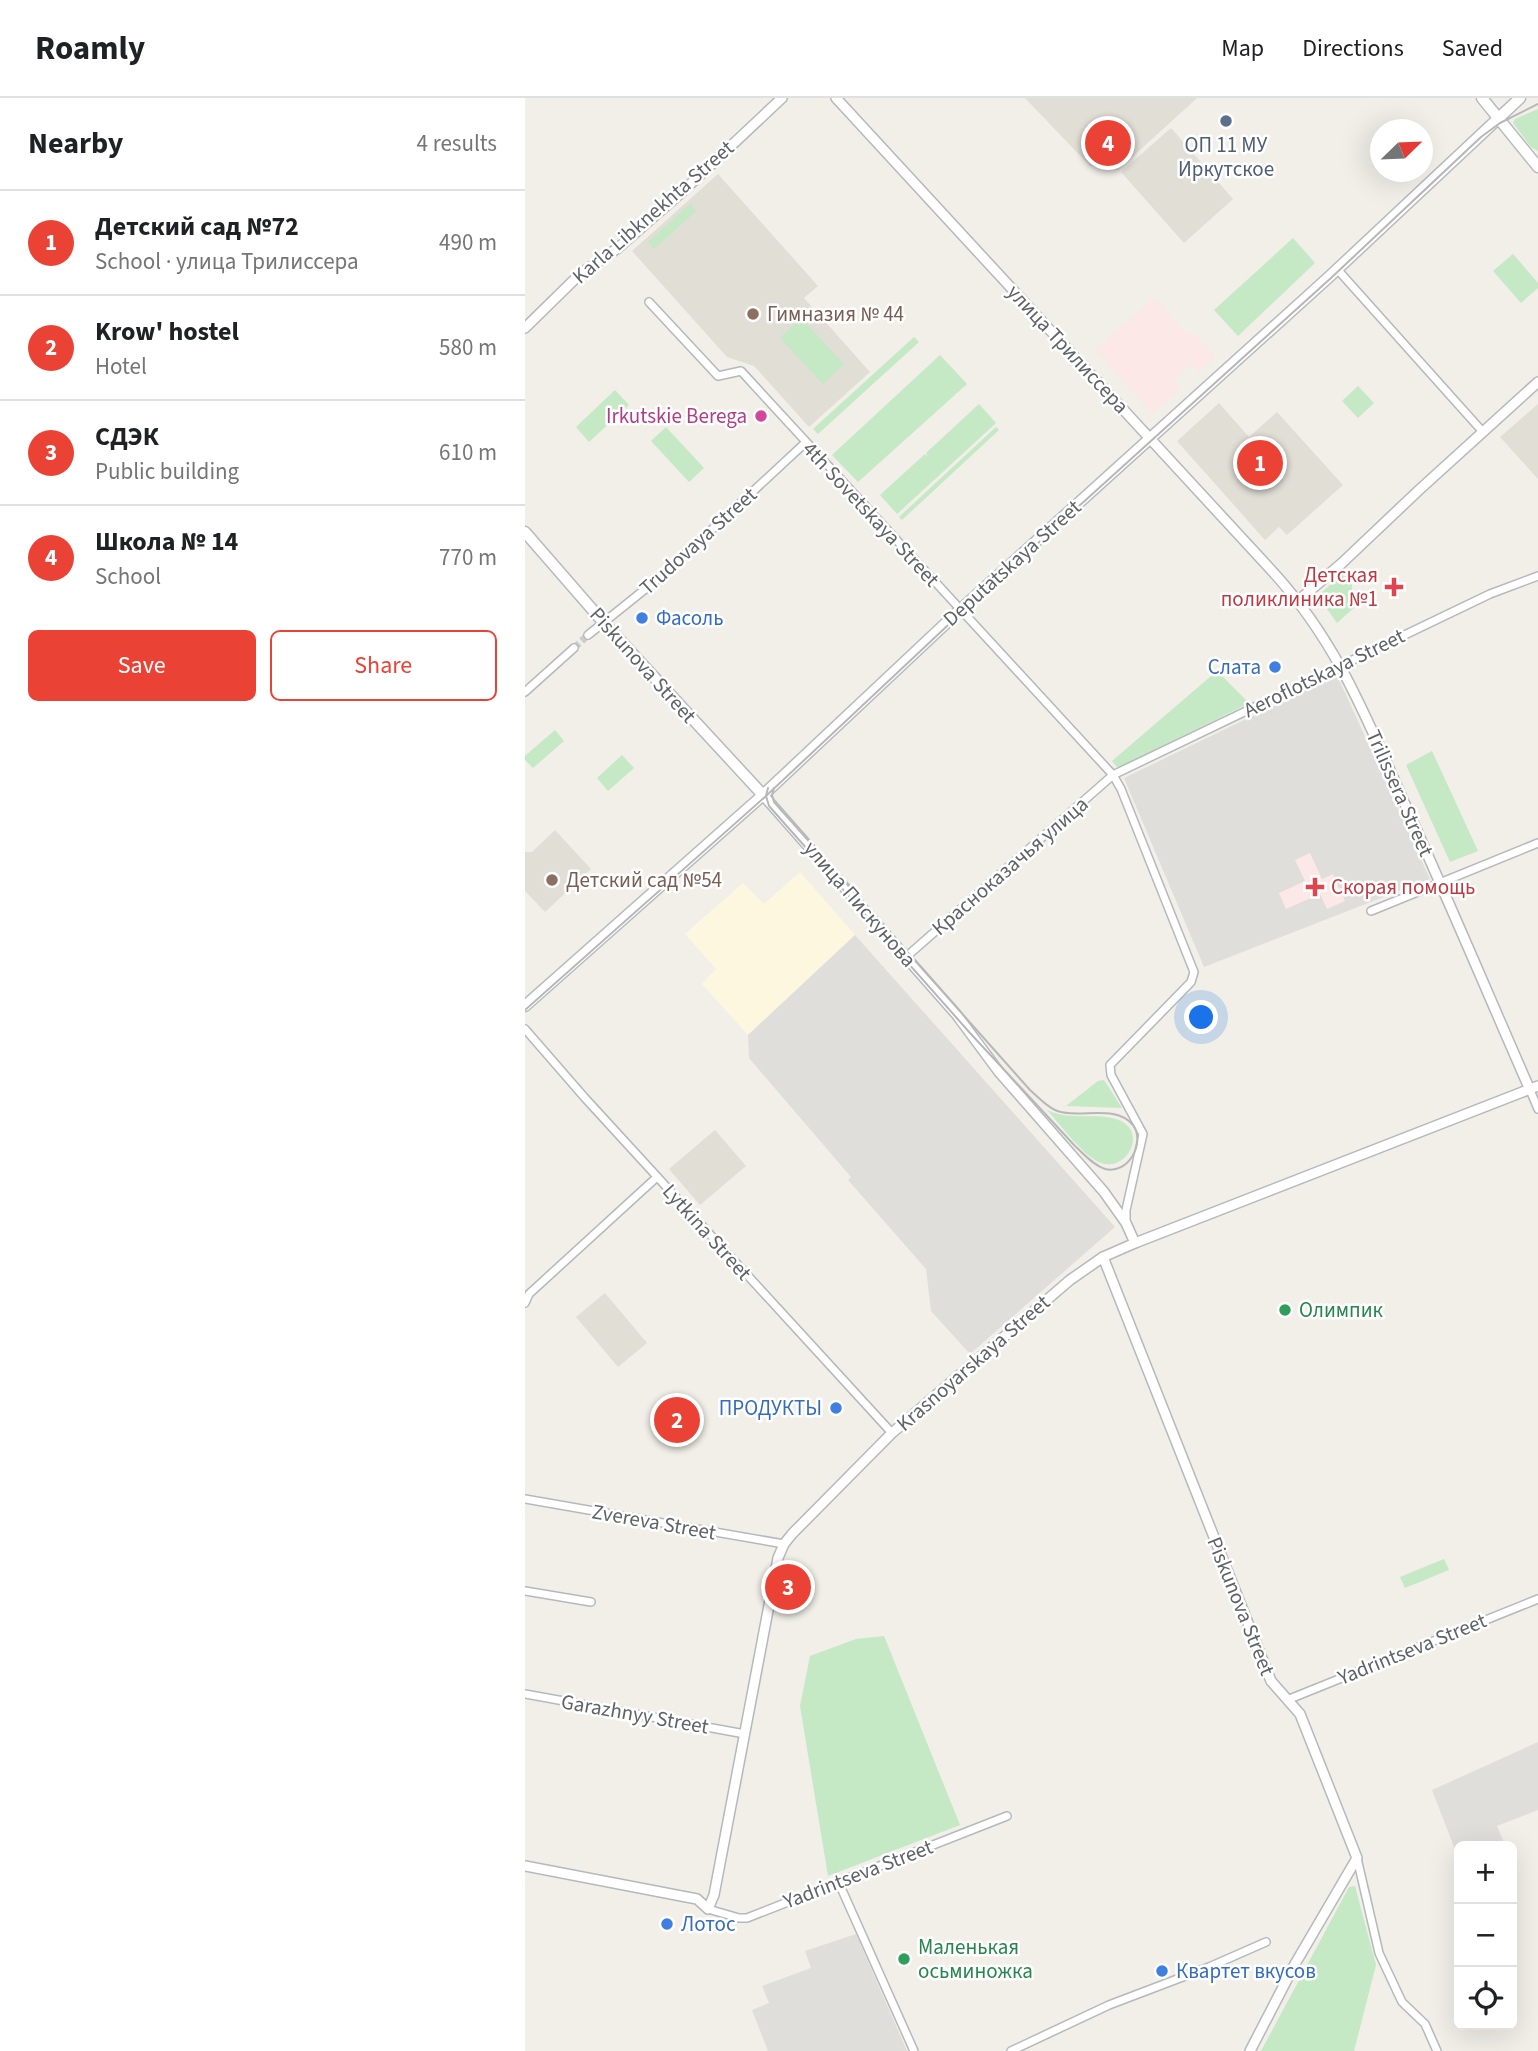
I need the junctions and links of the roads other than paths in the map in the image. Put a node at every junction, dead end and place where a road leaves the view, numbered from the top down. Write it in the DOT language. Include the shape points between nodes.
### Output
graph roads {
  1 [pos="782,98"];
  2 [pos="837,98"];
  3 [pos="1482,98"];
  4 [pos="1520,98"];
  5 [pos="1498,117"];
  6 [pos="1525,151"];
  7 [pos="1538,157"];
  8 [pos="1538,167"];
  9 [pos="1337,268"];
  10 [pos="649,302"];
  11 [pos="525,328"];
  12 [pos="1538,382"];
  13 [pos="1482,431"];
  14 [pos="1149,438"];
  15 [pos="806,443"];
  16 [pos="525,532"];
  17 [pos="1538,576"];
  18 [pos="1299,600"];
  19 [pos="960,610"];
  20 [pos="604,623"];
  21 [pos="588,635"];
  22 [pos="574,648"];
  23 [pos="1340,665"];
  24 [pos="525,692"];
  25 [pos="1113,775"];
  26 [pos="763,795"];
  27 [pos="1538,843"];
  28 [pos="1441,883"];
  29 [pos="1371,911"];
  30 [pos="906,957"];
  31 [pos="525,1006"];
  32 [pos="525,1029"];
  33 [pos="1534,1088"];
  34 [pos="1538,1109"];
  35 [pos="657,1177"];
  36 [pos="1126,1223"];
  37 [pos="1135,1243"];
  38 [pos="1103,1257"];
  39 [pos="525,1303"];
  40 [pos="891,1433"];
  41 [pos="525,1499"];
  42 [pos="784,1544"];
  43 [pos="525,1591"];
  44 [pos="1538,1599"];
  45 [pos="591,1602"];
  46 [pos="525,1694"];
  47 [pos="1287,1700"];
  48 [pos="745,1734"];
  49 [pos="1007,1816"];
  50 [pos="1357,1858"];
  51 [pos="525,1866"];
  52 [pos="838,1881"];
  53 [pos="708,1909"];
  54 [pos="1266,1942"];
  55 [pos="914,2051"];
  56 [pos="1011,2051"];
  57 [pos="1250,2051"];
  58 [pos="1437,2051"];
  1 -- 11 [label="street, Karla Libknekhta Street" via="618,248 580,274"];
  2 -- 14 [label="street, улица Трилиссера"];
  3 -- 5 [label="main road"];
  4 -- 5 [label="main road, Deputatskaya Street"];
  5 -- 6 [label="main road"];
  5 -- 9 [label="main road, Deputatskaya Street"];
  6 -- 7 [label="main road"];
  6 -- 8 [label="main road"];
  9 -- 13 [label="street"];
  9 -- 14 [label="main road, Deputatskaya Street"];
  10 -- 15 [label="street, 4th Sovetskaya Street" via="718,376 741,371"];
  12 -- 13 [label="street"];
  13 -- 18 [label="street"];
  14 -- 18 [label="street, улица Трилиссера"];
  14 -- 19 [label="main road, Deputatskaya Street"];
  15 -- 19 [label="street, 4th Sovetskaya Street"];
  15 -- 20 [label="street, Trudovaya Street"];
  16 -- 20 [label="main road, Piskunova Street"];
  17 -- 23 [label="street, Aeroflotskaya Street"];
  18 -- 23 [label="street, Trilissera Street"];
  19 -- 25 [label="street, 4th Sovetskaya Street"];
  19 -- 26 [label="main road, Deputatskaya Street"];
  20 -- 21 [label="street, Trudovaya Street"];
  20 -- 26 [label="main road, Piskunova Street"];
  22 -- 24 [label="street"];
  23 -- 25 [label="street, Aeroflotskaya Street"];
  23 -- 28 [label="street, Trilissera Street"];
  25 -- 30 [label="street, Красноказачья улица"];
  25 -- 36 [label="street, 4th Sovetskaya Street" via="1194,972 1191,982 1110,1065 1143,1134"];
  26 -- 30 [label="street, улица Пискунова"];
  26 -- 31 [label="main road, Deputatskaya Street"];
  27 -- 28 [label="street"];
  28 -- 29 [label="street"];
  28 -- 33 [label="street, Trilissera Street"];
  30 -- 36 [label="street"];
  32 -- 35 [label="street, Lytkina Street"];
  33 -- 34 [label="street, Trilissera Street"];
  33 -- 37 [label="street, Krasnoyarskaya Street"];
  35 -- 39 [label="street" via="529,1294"];
  35 -- 40 [label="street, Lytkina Street"];
  36 -- 37 [label="street"];
  37 -- 38 [label="street, Krasnoyarskaya Street"];
  38 -- 40 [label="street, Krasnoyarskaya Street"];
  38 -- 47 [label="street, Piskunova Street" via="1271,1681"];
  40 -- 42 [label="street, Krasnoyarskaya Street"];
  41 -- 42 [label="street, Zvereva Street"];
  42 -- 48 [label="street, Krasnoyarskaya Street"];
  43 -- 45 [label="street"];
  44 -- 47 [label="street, Yadrintseva Street"];
  46 -- 48 [label="street, Garazhnyy Street"];
  47 -- 50 [label="street, Piskunova Street" via="1300,1714"];
  48 -- 53 [label="street, Krasnoyarskaya Street"];
  49 -- 52 [label="street, Yadrintseva Street"];
  50 -- 57 [label="street"];
  50 -- 58 [label="street" via="1379,1953 1402,2002 1425,2024"];
  51 -- 53 [label="street" via="697,1899"];
  52 -- 53 [label="street, Yadrintseva Street" via="747,1918"];
  52 -- 55 [label="street"];
  54 -- 56 [label="street" via="1109,2005"];
}
